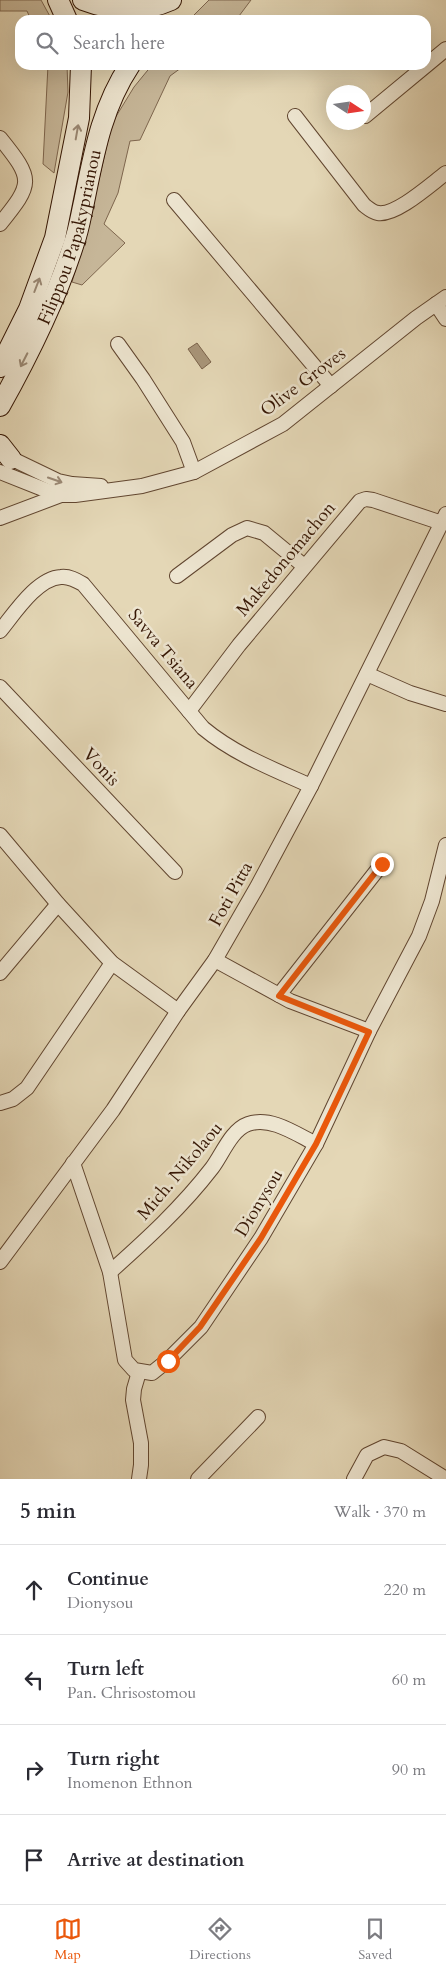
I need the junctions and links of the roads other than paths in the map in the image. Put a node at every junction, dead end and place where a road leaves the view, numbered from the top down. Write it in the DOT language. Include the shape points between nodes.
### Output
graph roads {
  1 [pos="58,0"];
  2 [pos="83,0"];
  3 [pos="170,0"];
  4 [pos="181,0"];
  5 [pos="65,15"];
  6 [pos="168,15"];
  7 [pos="446,49"];
  8 [pos="431,61"];
  9 [pos="81,70"];
  10 [pos="127,70"];
  11 [pos="421,70"];
  12 [pos="371,111"];
  13 [pos="295,116"];
  14 [pos="0,138"];
  15 [pos="446,173"];
  16 [pos="174,200"];
  17 [pos="0,224"];
  18 [pos="441,300"];
  19 [pos="446,319"];
  20 [pos="118,344"];
  21 [pos="0,367"];
  22 [pos="331,386"];
  23 [pos="0,406"];
  24 [pos="3,457"];
  25 [pos="194,472"];
  26 [pos="142,486"];
  27 [pos="62,495"];
  28 [pos="0,518"];
  29 [pos="444,519"];
  30 [pos="304,566"];
  31 [pos="177,576"];
  32 [pos="0,631"];
  33 [pos="367,674"];
  34 [pos="0,687"];
  35 [pos="446,704"];
  36 [pos="189,710"];
  37 [pos="311,786"];
  38 [pos="0,835"];
  39 [pos="446,845"];
  40 [pos="382,864"];
  41 [pos="175,872"];
  42 [pos="58,904"];
  43 [pos="215,960"];
  44 [pos="112,963"];
  45 [pos="0,973"];
  46 [pos="279,996"];
  47 [pos="178,1011"];
  48 [pos="369,1032"];
  49 [pos="0,1103"];
  50 [pos="316,1144"];
  51 [pos="74,1164"];
  52 [pos="0,1262"];
  53 [pos="110,1272"];
  54 [pos="146,1373"];
  55 [pos="258,1417"];
  56 [pos="139,1479"];
  57 [pos="198,1479"];
  58 [pos="354,1479"];
  59 [pos="446,1479"];
  1 -- 5 [label="main road"];
  2 -- 3 [label="main road" via="136,10"];
  4 -- 6 [label="main road"];
  7 -- 8 [label="street"];
  21 -- 9 [label="main road, Filippou Papakyprianou, one-way" via="29,309 56,238 79,118"];
  10 -- 23 [label="main road, Filippou Papakyprianou, one-way" via="117,84 102,122 75,241 46,317"];
  11 -- 12 [label="street"];
  13 -- 15 [label="street" via="371,211 384,213 398,208"];
  14 -- 17 [label="street" via="18,161 26,180 20,200"];
  16 -- 22 [label="street"];
  18 -- 19 [label="street"];
  18 -- 22 [label="street, Olive Groves"];
  20 -- 25 [label="street" via="183,442"];
  22 -- 25 [label="street, Olive Groves" via="283,424"];
  24 -- 26 [label="street, Olive Groves, one-way" via="52,479 72,484"];
  24 -- 27 [label="street, Olive Groves" via="48,491"];
  25 -- 26 [label="street, Olive Groves"];
  26 -- 27 [label="street, Olive Groves"];
  27 -- 28 [label="street"];
  29 -- 30 [label="street, Makedonomachon" via="373,500 360,501"];
  29 -- 33 [label="street, Foti Pitta"];
  30 -- 31 [label="street" via="264,534 247,528 232,535"];
  30 -- 36 [label="street, Makedonomachon"];
  32 -- 36 [label="street, Savva Tsiana" via="31,593 45,582 60,577 75,580 87,587"];
  33 -- 35 [label="street"];
  33 -- 37 [label="street, Foti Pitta"];
  34 -- 41 [label="street, Vonis"];
  36 -- 37 [label="street, Savva Tsiana" via="203,728 224,744"];
  37 -- 43 [label="street, Foti Pitta"];
  38 -- 42 [label="street"];
  39 -- 48 [label="street, Dionysou" via="432,901 419,936"];
  40 -- 46 [label="street"];
  42 -- 44 [label="street"];
  42 -- 45 [label="street"];
  43 -- 46 [label="street"];
  43 -- 47 [label="street, Foti Pitta"];
  44 -- 47 [label="street"];
  44 -- 49 [label="street" via="27,1088 13,1099"];
  46 -- 48 [label="street"];
  47 -- 51 [label="street, Foti Pitta"];
  48 -- 50 [label="street, Dionysou"];
  50 -- 53 [label="street, Mich. Nikolaou" via="276,1124 246,1124 235,1132 212,1168 175,1210"];
  50 -- 54 [label="street, Dionysou" via="261,1238 200,1327 168,1361"];
  51 -- 52 [label="street, Foti Pitta"];
  51 -- 53 [label="street"];
  53 -- 54 [label="street" via="123,1354 129,1365"];
  54 -- 56 [label="street" via="134,1389 133,1400 140,1443"];
  55 -- 57 [label="street"];
  58 -- 59 [label="street" via="367,1455 384,1447 401,1451"];
}
